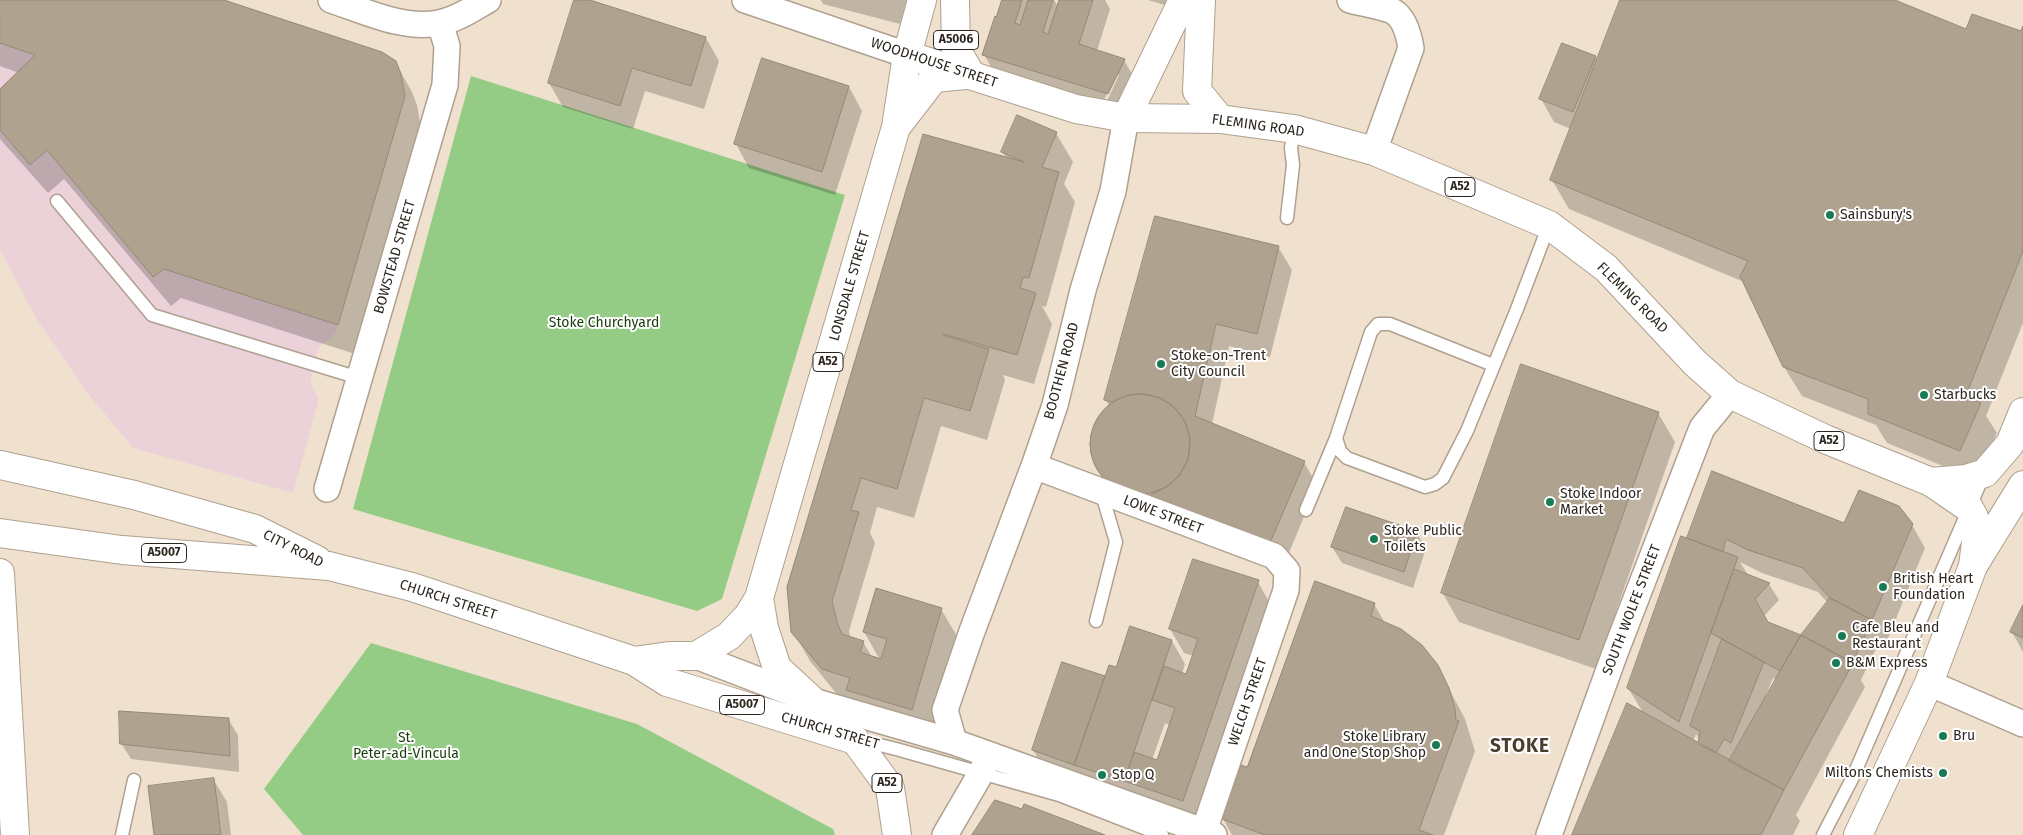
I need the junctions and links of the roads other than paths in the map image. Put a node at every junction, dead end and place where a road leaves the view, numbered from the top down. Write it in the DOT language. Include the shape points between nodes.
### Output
graph roads {
  1 [pos="331,0"];
  2 [pos="488,0"];
  3 [pos="744,0"];
  4 [pos="922,0"];
  5 [pos="955,0"];
  6 [pos="1350,0"];
  7 [pos="1185,1"];
  8 [pos="785,7"];
  9 [pos="440,23"];
  10 [pos="906,54"];
  11 [pos="972,75"];
  12 [pos="1126,118"];
  13 [pos="1220,120"];
  14 [pos="896,127"];
  15 [pos="1294,129"];
  16 [pos="1374,151"];
  17 [pos="57,201"];
  18 [pos="1286,218"];
  19 [pos="1549,225"];
  20 [pos="1493,365"];
  21 [pos="359,378"];
  22 [pos="1730,394"];
  23 [pos="2023,412"];
  24 [pos="1336,438"];
  25 [pos="0,465"];
  26 [pos="1034,466"];
  27 [pos="1985,473"];
  28 [pos="1931,482"];
  29 [pos="2023,485"];
  30 [pos="327,489"];
  31 [pos="1101,491"];
  32 [pos="1969,508"];
  33 [pos="1306,510"];
  34 [pos="0,533"];
  35 [pos="329,566"];
  36 [pos="1973,566"];
  37 [pos="1287,571"];
  38 [pos="0,573"];
  39 [pos="759,598"];
  40 [pos="1096,622"];
  41 [pos="696,656"];
  42 [pos="634,661"];
  43 [pos="1929,682"];
  44 [pos="813,701"];
  45 [pos="2023,724"];
  46 [pos="855,740"];
  47 [pos="954,742"];
  48 [pos="985,764"];
  49 [pos="134,780"];
  50 [pos="1209,833"];
  51 [pos="15,835"];
  52 [pos="122,835"];
  53 [pos="897,835"];
  54 [pos="944,835"];
  55 [pos="1162,835"];
  56 [pos="1550,835"];
  57 [pos="1823,835"];
  58 [pos="1858,835"];
  1 -- 9 [label="street" via="404,24"];
  2 -- 9 [label="street"];
  3 -- 8 [label="street, WOODHOUSE STREET"];
  4 -- 10 [label="main road, LONSDALE STREET / A5006"];
  5 -- 11 [label="main road, A5006" via="956,49"];
  6 -- 16 [label="street" via="1394,12 1403,23 1411,48"];
  7 -- 12 [label="main road, BOOTHEN ROAD"];
  7 -- 13 [label="main road, BOOTHEN ROAD" via="1198,91"];
  8 -- 10 [label="street, WOODHOUSE STREET"];
  9 -- 21 [label="street, BOWSTEAD STREET" via="447,46 445,85"];
  10 -- 11 [label="main road, WOODHOUSE STREET"];
  10 -- 14 [label="main road, LONSDALE STREET"];
  11 -- 12 [label="main road, WOODHOUSE STREET / A52" via="1076,109"];
  11 -- 14 [label="main road, A52" via="934,78"];
  12 -- 13 [label="main road, FLEMING ROAD / A52"];
  12 -- 26 [label="street, BOOTHEN ROAD" via="1113,191 1083,290 1055,405"];
  13 -- 15 [label="main road, FLEMING ROAD / A52"];
  14 -- 39 [label="main road, LONSDALE STREET / A52"];
  15 -- 16 [label="main road, FLEMING ROAD / A52"];
  15 -- 18 [label="lane"];
  16 -- 19 [label="main road, FLEMING ROAD / A52"];
  17 -- 21 [label="lane" via="152,316"];
  19 -- 20 [label="lane"];
  19 -- 22 [label="main road, FLEMING ROAD / A52" via="1606,268 1695,363"];
  20 -- 24 [label="lane" via="1390,324 1378,324 1371,332"];
  20 -- 24 [label="lane" via="1467,431 1443,478 1435,484 1425,487 1347,458 1340,451"];
  21 -- 30 [label="street, BOWSTEAD STREET"];
  22 -- 28 [label="main road, FLEMING ROAD / A52" via="1825,440"];
  22 -- 56 [label="street, SOUTH WOLFE STREET" via="1702,428"];
  23 -- 27 [label="main road" via="2010,444"];
  24 -- 33 [label="lane"];
  25 -- 35 [label="main road, CITY ROAD / A5007" via="134,495 255,528"];
  26 -- 31 [label="street, LOWE STREET"];
  26 -- 47 [label="street, BOOTHEN ROAD" via="945,710"];
  27 -- 28 [label="main road" via="1966,479"];
  27 -- 32 [label="lane"];
  28 -- 32 [label="main road, FLEMING ROAD / A52"];
  29 -- 36 [label="main road"];
  31 -- 37 [label="street, LOWE STREET" via="1274,556"];
  31 -- 40 [label="lane" via="1116,542"];
  32 -- 36 [label="main road" via="1977,534"];
  32 -- 57 [label="lane" via="1852,779"];
  34 -- 35 [label="main road, CITY ROAD / A5007" via="122,550"];
  35 -- 42 [label="main road, CHURCH STREET / A5007" via="412,587"];
  36 -- 43 [label="main road"];
  37 -- 50 [label="street, WELCH STREET" via="1286,590"];
  38 -- 51 [label="main road"];
  39 -- 41 [label="main road, LONSDALE STREET / A52" via="748,616 729,636"];
  39 -- 44 [label="main road, LONSDALE STREET / A52" via="764,628 777,668"];
  41 -- 42 [label="main road"];
  41 -- 44 [label="street, CHURCH STREET"];
  42 -- 46 [label="main road, CHURCH STREET / A5007" via="667,682"];
  43 -- 45 [label="street"];
  43 -- 58 [label="main road"];
  44 -- 46 [label="main road, A52"];
  44 -- 47 [label="street, CHURCH STREET"];
  46 -- 48 [label="lane, CHURCH STREET"];
  46 -- 53 [label="main road, A52" via="890,788"];
  47 -- 48 [label="street, CHURCH STREET"];
  48 -- 50 [label="street, CHURCH STREET"];
  48 -- 54 [label="street"];
  48 -- 55 [label="lane, CHURCH STREET"];
  49 -- 52 [label="lane"];
}
